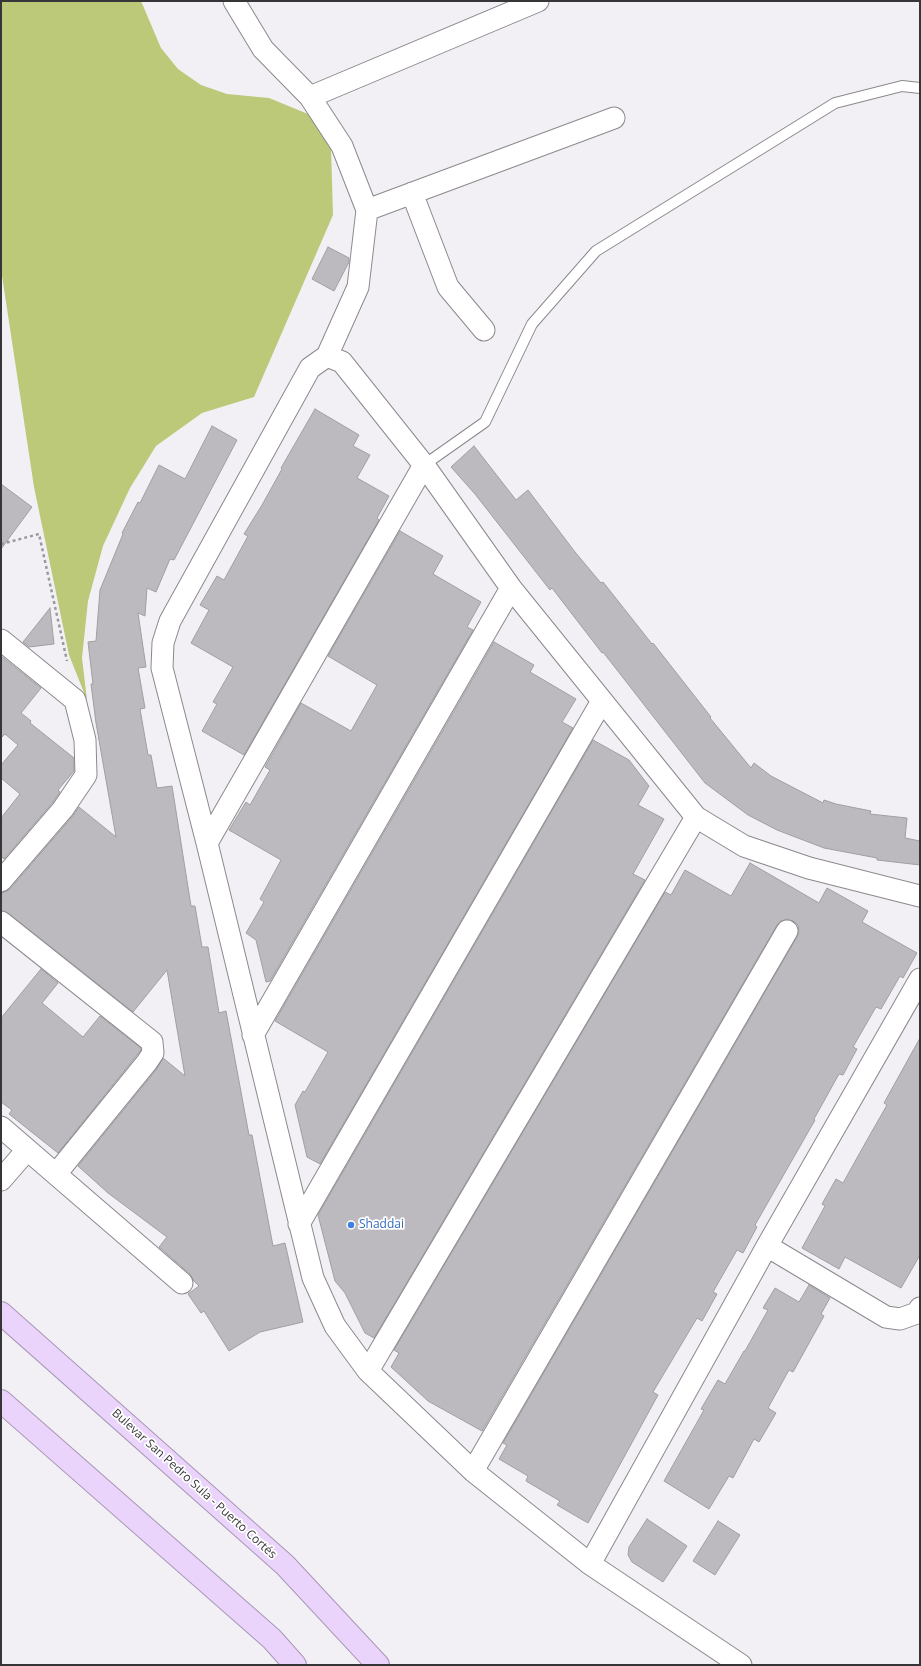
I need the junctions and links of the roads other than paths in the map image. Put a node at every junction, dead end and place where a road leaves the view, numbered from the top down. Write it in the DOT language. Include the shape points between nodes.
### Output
graph roads {
  1 [pos="234,1"];
  2 [pos="538,1"];
  3 [pos="920,88"];
  4 [pos="310,98"];
  5 [pos="614,118"];
  6 [pos="412,193"];
  7 [pos="367,210"];
  8 [pos="484,330"];
  9 [pos="326,356"];
  10 [pos="424,465"];
  11 [pos="511,588"];
  12 [pos="1,640"];
  13 [pos="602,701"];
  14 [pos="696,817"];
  15 [pos="207,843"];
  16 [pos="1,881"];
  17 [pos="920,896"];
  18 [pos="1,922"];
  19 [pos="787,931"];
  20 [pos="920,979"];
  21 [pos="253,1035"];
  22 [pos="1,1127"];
  23 [pos="27,1150"];
  24 [pos="56,1174"];
  25 [pos="1,1180"];
  26 [pos="299,1224"];
  27 [pos="767,1246"];
  28 [pos="182,1283"];
  29 [pos="920,1308"];
  30 [pos="1,1313"];
  31 [pos="368,1371"];
  32 [pos="1,1401"];
  33 [pos="473,1471"];
  34 [pos="590,1564"];
  35 [pos="295,1665"];
  36 [pos="378,1665"];
  37 [pos="741,1665"];
  1 -- 4 [label="street" via="263,49"];
  2 -- 4 [label="street"];
  3 -- 10 [label="lane" via="902,86 835,103 596,251 532,324 485,422"];
  4 -- 7 [label="street" via="342,146"];
  5 -- 6 [label="street"];
  6 -- 7 [label="street"];
  6 -- 8 [label="street" via="448,287"];
  7 -- 9 [label="street" via="358,287"];
  9 -- 10 [label="street" via="342,362"];
  9 -- 15 [label="street" via="310,368 170,621 163,643 162,668"];
  10 -- 11 [label="street"];
  10 -- 15 [label="street"];
  11 -- 13 [label="street"];
  11 -- 21 [label="street"];
  12 -- 16 [label="street" via="75,700 85,740 86,775 63,809"];
  13 -- 14 [label="street"];
  13 -- 26 [label="street"];
  14 -- 17 [label="street" via="744,846 809,868"];
  14 -- 31 [label="street"];
  15 -- 21 [label="street"];
  18 -- 24 [label="street" via="152,1042 153,1053 147,1062"];
  19 -- 33 [label="street"];
  20 -- 27 [label="street"];
  21 -- 26 [label="street"];
  22 -- 23 [label="street"];
  23 -- 24 [label="street"];
  23 -- 25 [label="street"];
  24 -- 28 [label="street"];
  26 -- 31 [label="street" via="313,1278 335,1326"];
  27 -- 29 [label="street" via="886,1317 900,1319 917,1313"];
  27 -- 34 [label="street"];
  30 -- 36 [label="highway, Bulevar San Pedro Sula - Puerto Cortés" via="285,1565"];
  31 -- 33 [label="street"];
  32 -- 35 [label="highway" via="272,1639"];
  33 -- 34 [label="street"];
  34 -- 37 [label="street"];
}
